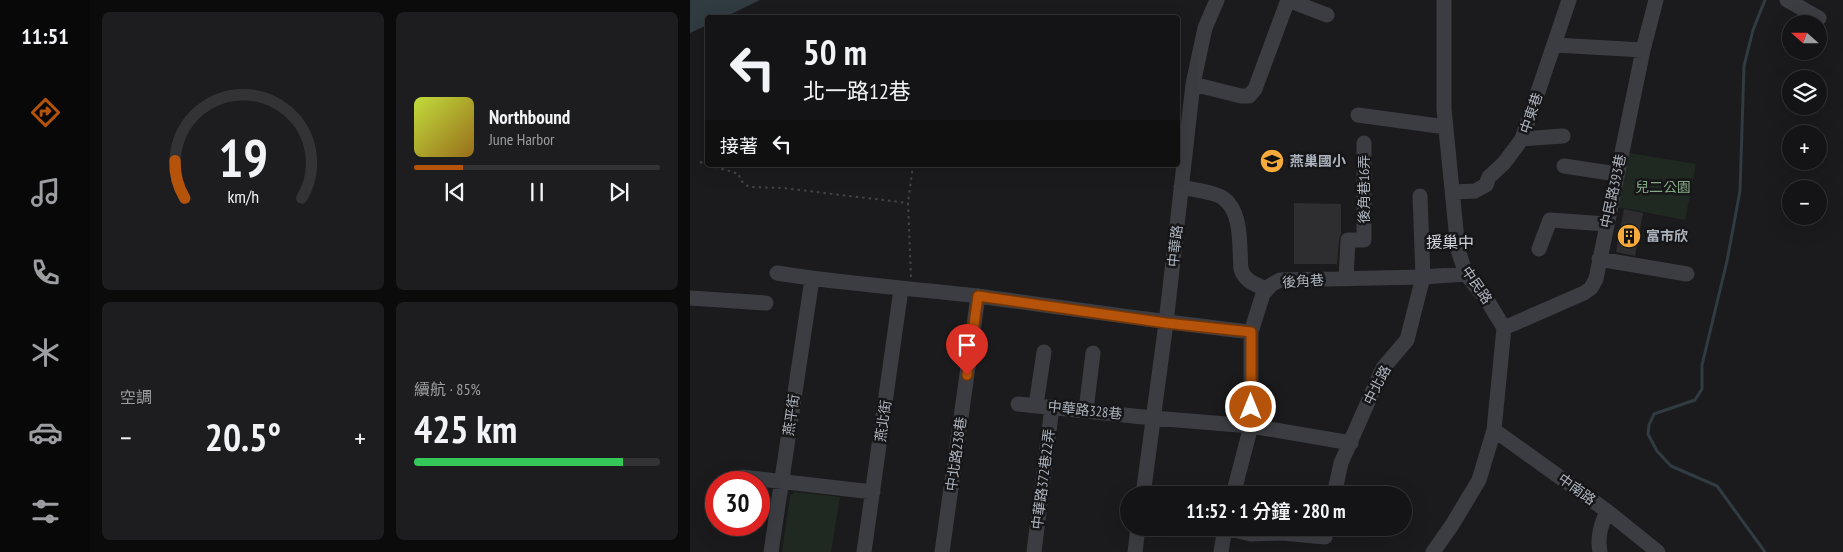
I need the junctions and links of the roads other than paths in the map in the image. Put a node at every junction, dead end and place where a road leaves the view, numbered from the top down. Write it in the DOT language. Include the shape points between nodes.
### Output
graph roads {
  1 [pos="1217,0"];
  2 [pos="1288,0"];
  3 [pos="1444,0"];
  4 [pos="1569,0"];
  5 [pos="1656,0"];
  6 [pos="1787,0"];
  7 [pos="1327,15"];
  8 [pos="1814,15"];
  9 [pos="1555,45"];
  10 [pos="1643,50"];
  11 [pos="1193,84"];
  12 [pos="1358,115"];
  13 [pos="1446,127"];
  14 [pos="1564,136"];
  15 [pos="1522,140"];
  16 [pos="1364,142"];
  17 [pos="1564,166"];
  18 [pos="1617,174"];
  19 [pos="1181,187"];
  20 [pos="1453,192"];
  21 [pos="1420,196"];
  22 [pos="1606,224"];
  23 [pos="1539,249"];
  24 [pos="1600,259"];
  25 [pos="777,274"];
  26 [pos="1466,274"];
  27 [pos="1687,274"];
  28 [pos="1423,277"];
  29 [pos="1346,278"];
  30 [pos="812,279"];
  31 [pos="1266,289"];
  32 [pos="906,290"];
  33 [pos="978,296"];
  34 [pos="690,298"];
  35 [pos="766,302"];
  36 [pos="1166,323"];
  37 [pos="1504,328"];
  38 [pos="1251,332"];
  39 [pos="1044,352"];
  40 [pos="1093,352"];
  41 [pos="1018,404"];
  42 [pos="1036,405"];
  43 [pos="1052,407"];
  44 [pos="1086,410"];
  45 [pos="1153,418"];
  46 [pos="1251,426"];
  47 [pos="1494,430"];
  48 [pos="1350,443"];
  49 [pos="770,481"];
  50 [pos="782,482"];
  51 [pos="1144,486"];
  52 [pos="1235,486"];
  53 [pos="1336,486"];
  54 [pos="873,492"];
  55 [pos="1607,511"];
  56 [pos="1137,536"];
  57 [pos="1224,536"];
  58 [pos="1304,536"];
  59 [pos="1325,539"];
  60 [pos="771,552"];
  61 [pos="864,552"];
  62 [pos="942,552"];
  63 [pos="1034,552"];
  64 [pos="1135,552"];
  65 [pos="1221,552"];
  66 [pos="1433,552"];
  67 [pos="1600,552"];
  68 [pos="1658,552"];
  1 -- 11 [label="street, 中華路" via="1205,28"];
  2 -- 7 [label="street"];
  2 -- 11 [label="street" via="1255,89 1249,96"];
  3 -- 13 [label="street, 中民路"];
  4 -- 9 [label="street, 中東巷"];
  5 -- 10 [label="street, 中民路393巷"];
  6 -- 8 [label="street"];
  9 -- 10 [label="street"];
  9 -- 15 [label="street, 中東巷"];
  10 -- 18 [label="street, 中民路393巷"];
  11 -- 19 [label="street, 中華路"];
  12 -- 13 [label="street"];
  13 -- 20 [label="street, 中民路"];
  14 -- 15 [label="street"];
  15 -- 20 [label="street, 中東巷" via="1489,177 1486,185 1475,191"];
  16 -- 29 [label="street, 後角巷16弄" via="1364,240 1348,240"];
  17 -- 18 [label="street"];
  18 -- 22 [label="street, 中民路393巷"];
  19 -- 31 [label="street, 後角巷" via="1223,197 1237,219 1242,275"];
  19 -- 36 [label="street, 中華路"];
  20 -- 26 [label="street, 中民路" via="1458,250"];
  21 -- 28 [label="street, 中北路"];
  22 -- 23 [label="street" via="1550,220"];
  22 -- 24 [label="street, 中民路393巷"];
  24 -- 27 [label="street"];
  24 -- 37 [label="street, 中民路393巷" via="1591,288"];
  25 -- 30 [label="street"];
  26 -- 28 [label="street, 後角巷"];
  26 -- 37 [label="street, 中民路"];
  28 -- 29 [label="street, 後角巷"];
  28 -- 48 [label="street, 中北路" via="1407,340 1382,368"];
  29 -- 31 [label="street, 後角巷" via="1280,280"];
  30 -- 32 [label="street"];
  30 -- 50 [label="street, 燕平街"];
  31 -- 38 [label="street"];
  32 -- 33 [label="street"];
  32 -- 54 [label="street, 燕北街"];
  33 -- 36 [label="street"];
  33 -- 62 [label="street, 中北路238巷"];
  34 -- 35 [label="street"];
  36 -- 38 [label="street"];
  36 -- 45 [label="street, 中華路"];
  37 -- 47 [label="street"];
  38 -- 46 [label="street"];
  39 -- 42 [label="street"];
  40 -- 44 [label="street"];
  41 -- 42 [label="street, 中華路328巷"];
  42 -- 43 [label="street, 中華路328巷"];
  43 -- 44 [label="street, 中華路328巷"];
  43 -- 63 [label="street, 中華路372巷22弄"];
  44 -- 45 [label="street, 中華路328巷"];
  45 -- 46 [label="street, 中華路328巷"];
  45 -- 51 [label="street, 中華路"];
  46 -- 48 [label="street, 中華路328巷"];
  46 -- 52 [label="street"];
  47 -- 55 [label="street, 中南路"];
  47 -- 66 [label="street" via="1479,480"];
  48 -- 53 [label="street, 中北路"];
  49 -- 50 [label="street"];
  50 -- 54 [label="street"];
  50 -- 60 [label="street, 燕平街"];
  54 -- 61 [label="street, 燕北街"];
  55 -- 67 [label="street" via="1600,530"];
  55 -- 68 [label="street, 中南路"];
  56 -- 64 [label="street"];
  57 -- 65 [label="street"];
  58 -- 59 [label="street"];
}
